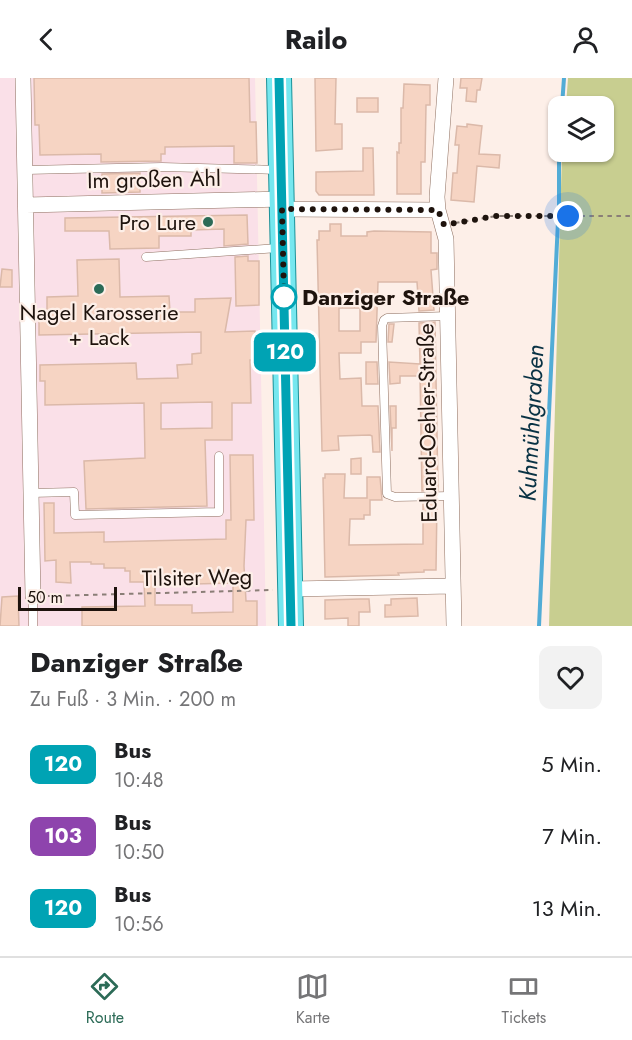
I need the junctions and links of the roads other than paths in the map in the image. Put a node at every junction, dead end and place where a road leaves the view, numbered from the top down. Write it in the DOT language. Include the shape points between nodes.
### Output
graph roads {
  1 [pos="23,78"];
  2 [pos="279,78"];
  3 [pos="446,78"];
  4 [pos="26,170"];
  5 [pos="282,170"];
  6 [pos="282,204"];
  7 [pos="26,205"];
  8 [pos="438,210"];
  9 [pos="283,248"];
  10 [pos="146,257"];
  11 [pos="448,316"];
  12 [pos="219,456"];
  13 [pos="31,493"];
  14 [pos="451,496"];
  15 [pos="453,586"];
  16 [pos="291,589"];
  17 [pos="33,596"];
  18 [pos="33,626"];
  19 [pos="291,626"];
  20 [pos="454,626"];
  1 -- 4 [label="street"];
  2 -- 5 [label="main road"];
  3 -- 8 [label="street, Eduard-Oehler-Straße"];
  4 -- 5 [label="lane"];
  4 -- 7 [label="street"];
  5 -- 6 [label="main road"];
  6 -- 7 [label="street, Im großen Ahl"];
  6 -- 8 [label="street"];
  6 -- 9 [label="main road"];
  7 -- 13 [label="street"];
  8 -- 11 [label="street, Eduard-Oehler-Straße" via="446,239"];
  9 -- 10 [label="lane"];
  9 -- 16 [label="main road"];
  11 -- 14 [label="street, Eduard-Oehler-Straße"];
  11 -- 14 [label="lane" via="387,318 382,326 387,494"];
  12 -- 13 [label="lane" via="219,512 75,515 74,492"];
  13 -- 17 [label="street"];
  14 -- 15 [label="street, Eduard-Oehler-Straße"];
  15 -- 16 [label="street"];
  15 -- 20 [label="street, Eduard-Oehler-Straße"];
  16 -- 19 [label="main road"];
  17 -- 18 [label="lane"];
}
